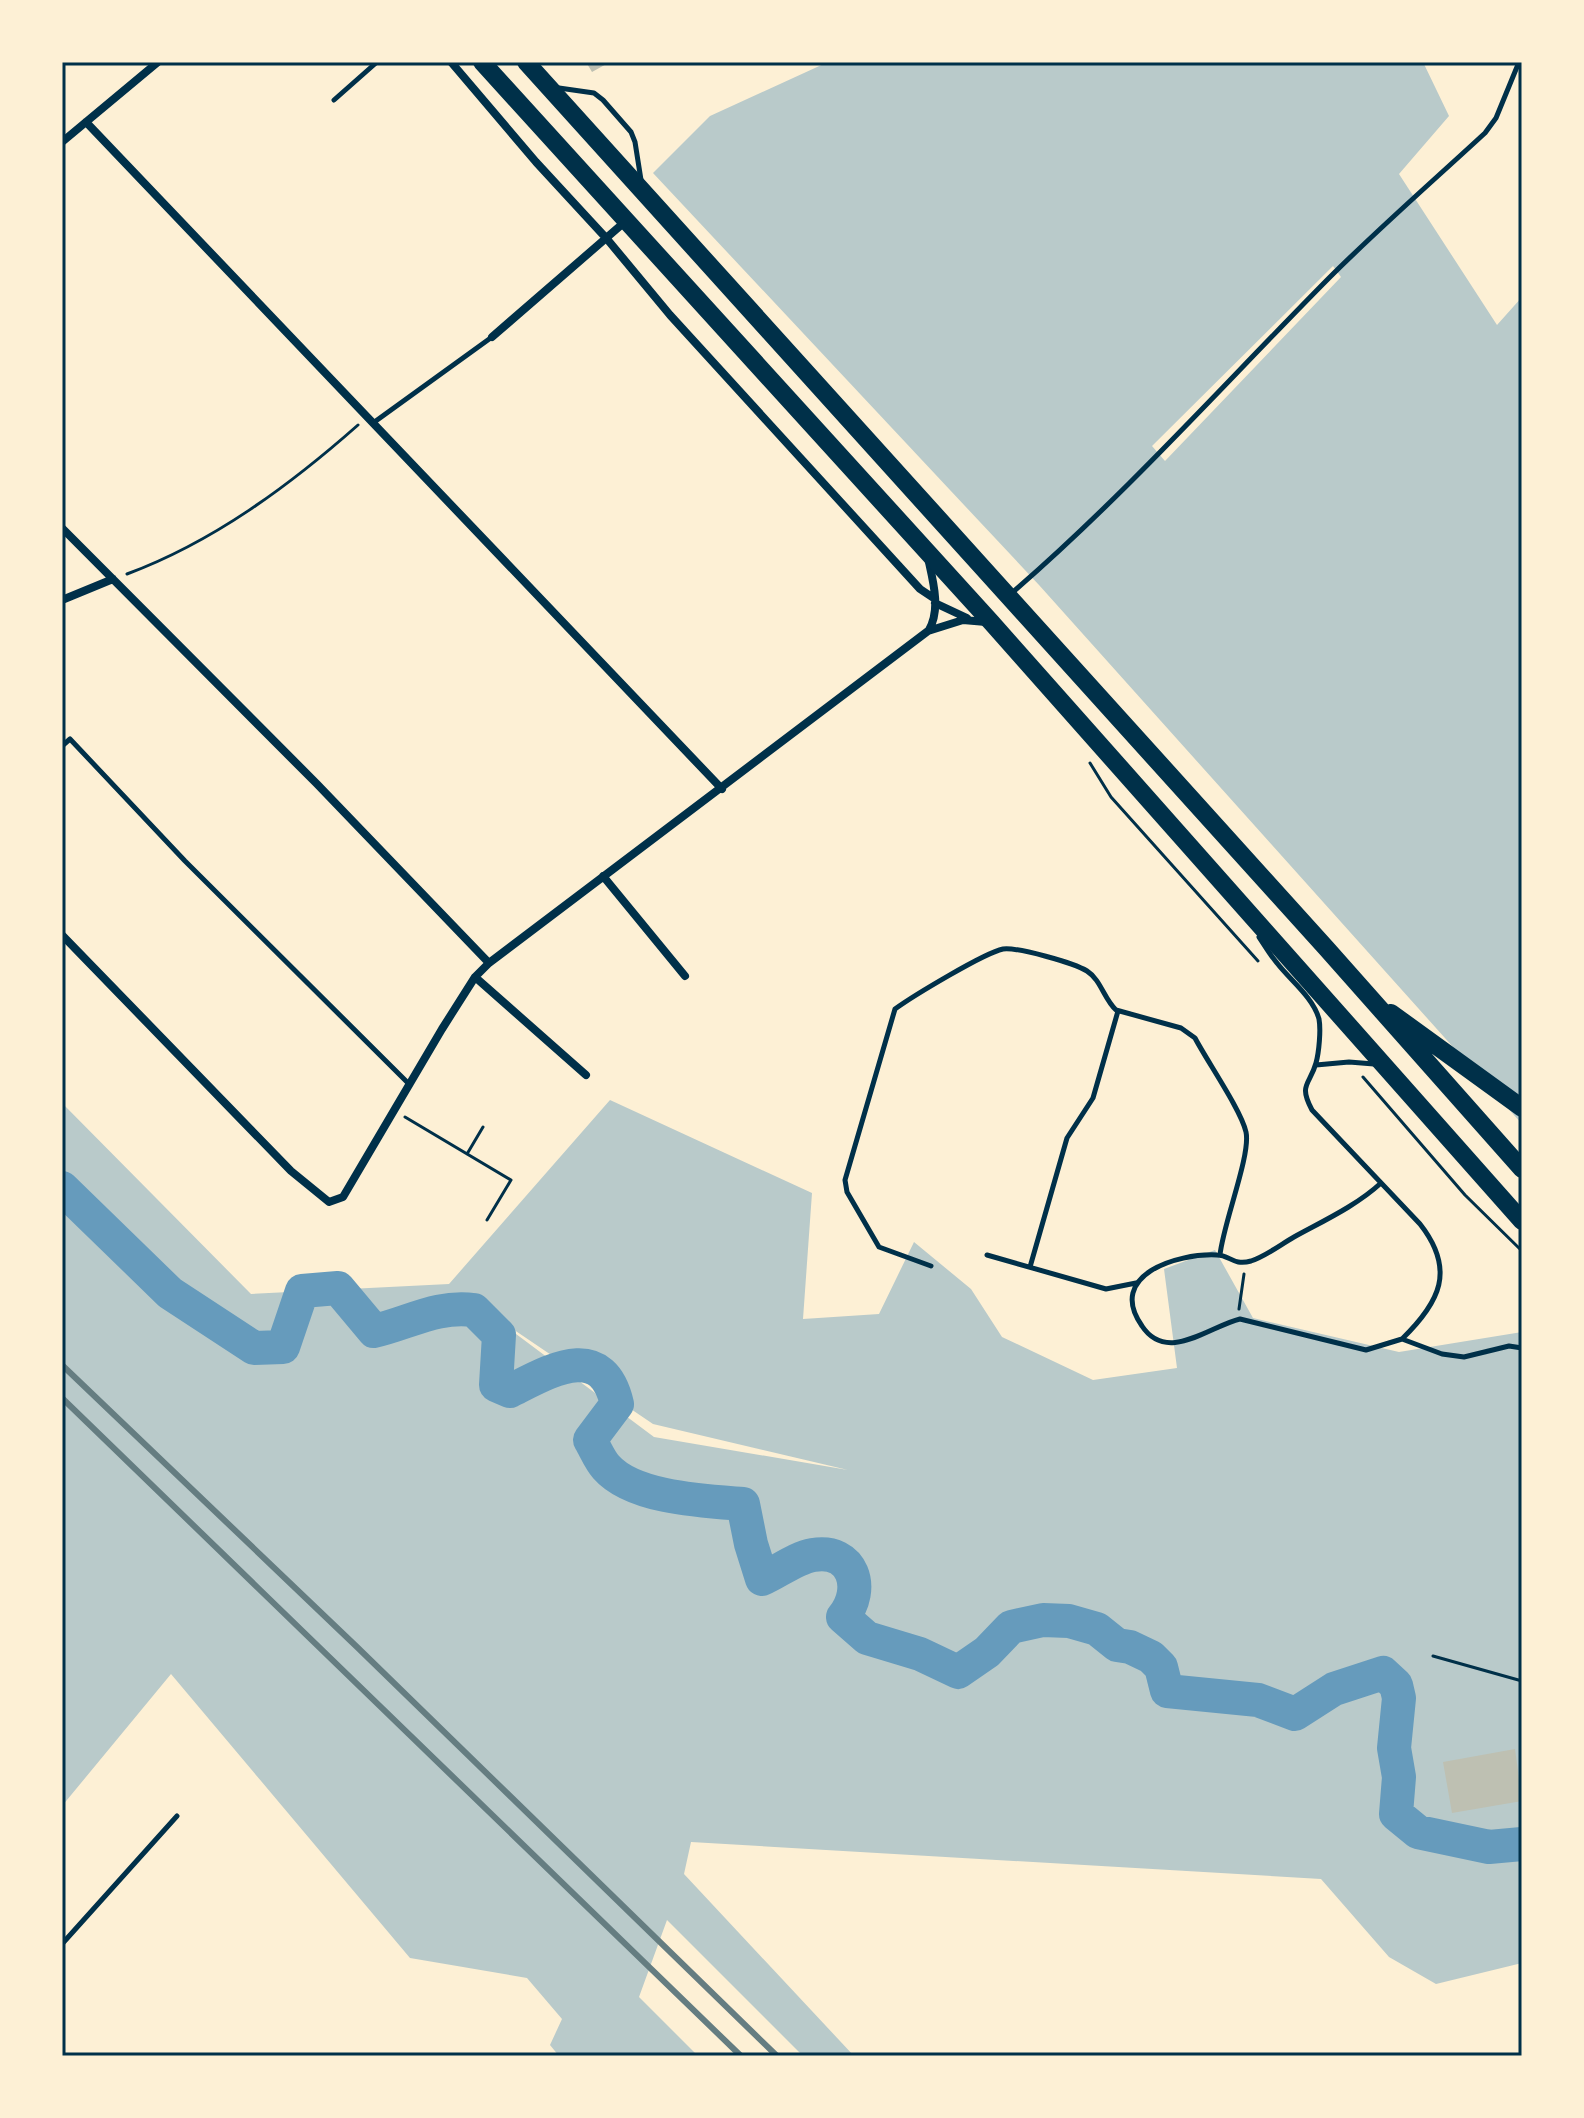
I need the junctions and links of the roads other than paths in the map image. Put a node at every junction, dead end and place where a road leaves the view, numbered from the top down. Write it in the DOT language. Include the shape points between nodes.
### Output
graph roads {
  1 [pos="158,62"];
  2 [pos="377,62"];
  3 [pos="451,62"];
  4 [pos="482,62"];
  5 [pos="526,62"];
  6 [pos="1519,62"];
  7 [pos="540,79"];
  8 [pos="334,100"];
  9 [pos="86,122"];
  10 [pos="62,142"];
  11 [pos="648,199"];
  12 [pos="627,220"];
  13 [pos="607,239"];
  14 [pos="492,337"];
  15 [pos="370,421"];
  16 [pos="62,528"];
  17 [pos="925,549"];
  18 [pos="113,579"];
  19 [pos="1009,595"];
  20 [pos="62,600"];
  21 [pos="935,601"];
  22 [pos="972,620"];
  23 [pos="991,622"];
  24 [pos="928,631"];
  25 [pos="62,746"];
  26 [pos="722,789"];
  27 [pos="603,876"];
  28 [pos="1229,893"];
  29 [pos="62,935"];
  30 [pos="489,963"];
  31 [pos="685,976"];
  32 [pos="475,977"];
  33 [pos="1369,998"];
  34 [pos="1118,1011"];
  35 [pos="1316,1065"];
  36 [pos="1386,1065"];
  37 [pos="586,1075"];
  38 [pos="410,1085"];
  39 [pos="1522,1108"];
  40 [pos="1522,1169"];
  41 [pos="1381,1183"];
  42 [pos="1522,1221"];
  43 [pos="987,1255"];
  44 [pos="1220,1255"];
  45 [pos="931,1266"];
  46 [pos="1030,1267"];
  47 [pos="1136,1283"];
  48 [pos="1402,1339"];
  49 [pos="1522,1348"];
  50 [pos="177,1816"];
  51 [pos="62,1944"];
  1 -- 9 [label="street"];
  2 -- 8 [label="lane"];
  3 -- 13 [label="street"];
  4 -- 12 [label="highway"];
  5 -- 7 [label="highway"];
  6 -- 19 [label="lane" via="1485,133 1331,275 1159,454"];
  7 -- 11 [label="highway"];
  7 -- 11 [label="lane" via="603,100 631,132"];
  9 -- 10 [label="street"];
  9 -- 15 [label="street"];
  11 -- 19 [label="highway"];
  12 -- 13 [label="street"];
  12 -- 17 [label="highway"];
  13 -- 14 [label="street"];
  13 -- 21 [label="street" via="836,501"];
  14 -- 15 [label="lane"];
  15 -- 26 [label="street"];
  16 -- 18 [label="street"];
  17 -- 21 [label="street"];
  17 -- 23 [label="highway"];
  18 -- 20 [label="street"];
  18 -- 30 [label="street"];
  19 -- 33 [label="highway"];
  21 -- 22 [label="street"];
  21 -- 24 [label="street"];
  22 -- 23 [label="street"];
  22 -- 24 [label="street"];
  23 -- 28 [label="highway"];
  24 -- 26 [label="street"];
  25 -- 38 [label="lane" via="70,739"];
  26 -- 27 [label="street"];
  27 -- 30 [label="street"];
  27 -- 31 [label="street"];
  28 -- 35 [label="lane" via="1316,1012"];
  28 -- 36 [label="highway"];
  29 -- 38 [label="street" via="291,1171 329,1202 343,1197"];
  30 -- 32 [label="street"];
  32 -- 37 [label="street"];
  32 -- 38 [label="street"];
  33 -- 39 [label="highway"];
  33 -- 40 [label="highway"];
  34 -- 44 [label="lane" via="1189,1032 1243,1122 1247,1141"];
  34 -- 45 [label="lane" via="1089,973 1010,948 992,953 895,1009 845,1185 879,1247"];
  34 -- 46 [label="lane" via="1093,1098 1067,1138"];
  35 -- 36 [label="lane"];
  35 -- 41 [label="lane" via="1305,1088 1307,1101"];
  36 -- 42 [label="highway"];
  41 -- 44 [label="lane" via="1246,1262"];
  41 -- 48 [label="lane" via="1431,1239 1440,1263 1434,1301"];
  43 -- 46 [label="lane"];
  44 -- 47 [label="lane" via="1166,1264"];
  46 -- 47 [label="lane" via="1106,1289"];
  47 -- 48 [label="lane" via="1132,1301 1139,1322 1161,1341 1192,1340 1240,1319 1366,1350"];
  48 -- 49 [label="lane" via="1464,1357"];
  50 -- 51 [label="lane"];
}
